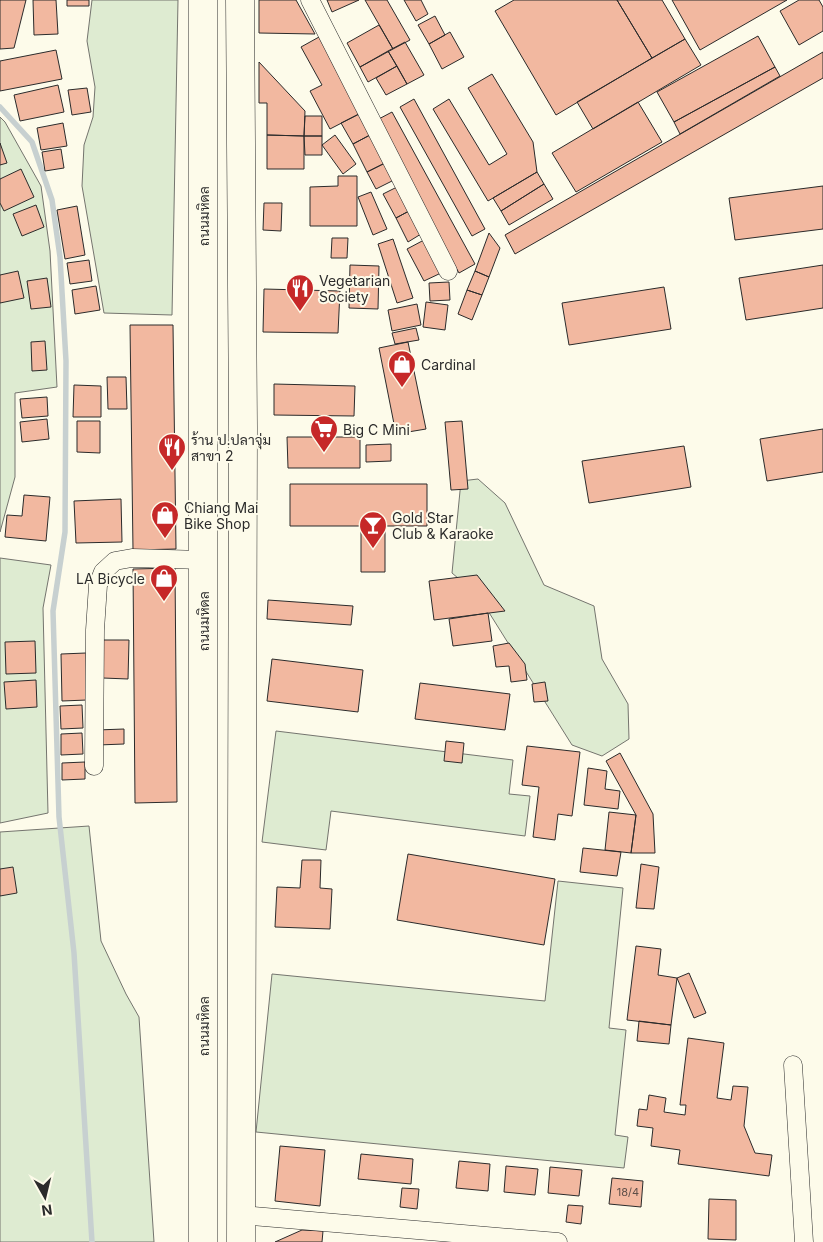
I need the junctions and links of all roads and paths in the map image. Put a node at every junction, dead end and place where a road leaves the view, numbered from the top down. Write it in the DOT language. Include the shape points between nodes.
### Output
graph roads {
  1 [pos="202,0"];
  2 [pos="240,0"];
  3 [pos="310,0"];
  4 [pos="448,271"];
  5 [pos="203,560"];
  6 [pos="94,766"];
  7 [pos="202,877"];
  8 [pos="241,878"];
  9 [pos="793,1065"];
  10 [pos="241,1215"];
  11 [pos="494,1239"];
  12 [pos="203,1242"];
  13 [pos="241,1242"];
  14 [pos="558,1242"];
  15 [pos="804,1242"];
  1 -- 5 [label="main road, ถนนมหิดล"];
  2 -- 8 [label="main road" via="243,428"];
  3 -- 4 [label="street"];
  5 -- 6 [label="street" via="132,558 115,561 103,572 98,585 95,630"];
  5 -- 7 [label="main road, ถนนมหิดล"];
  7 -- 8 [label="main road"];
  7 -- 12 [label="main road, ถนนมหิดล"];
  8 -- 10 [label="main road"];
  9 -- 15 [label="street"];
  10 -- 11 [label="street"];
  10 -- 13 [label="main road"];
  11 -- 14 [label="street"];
}
